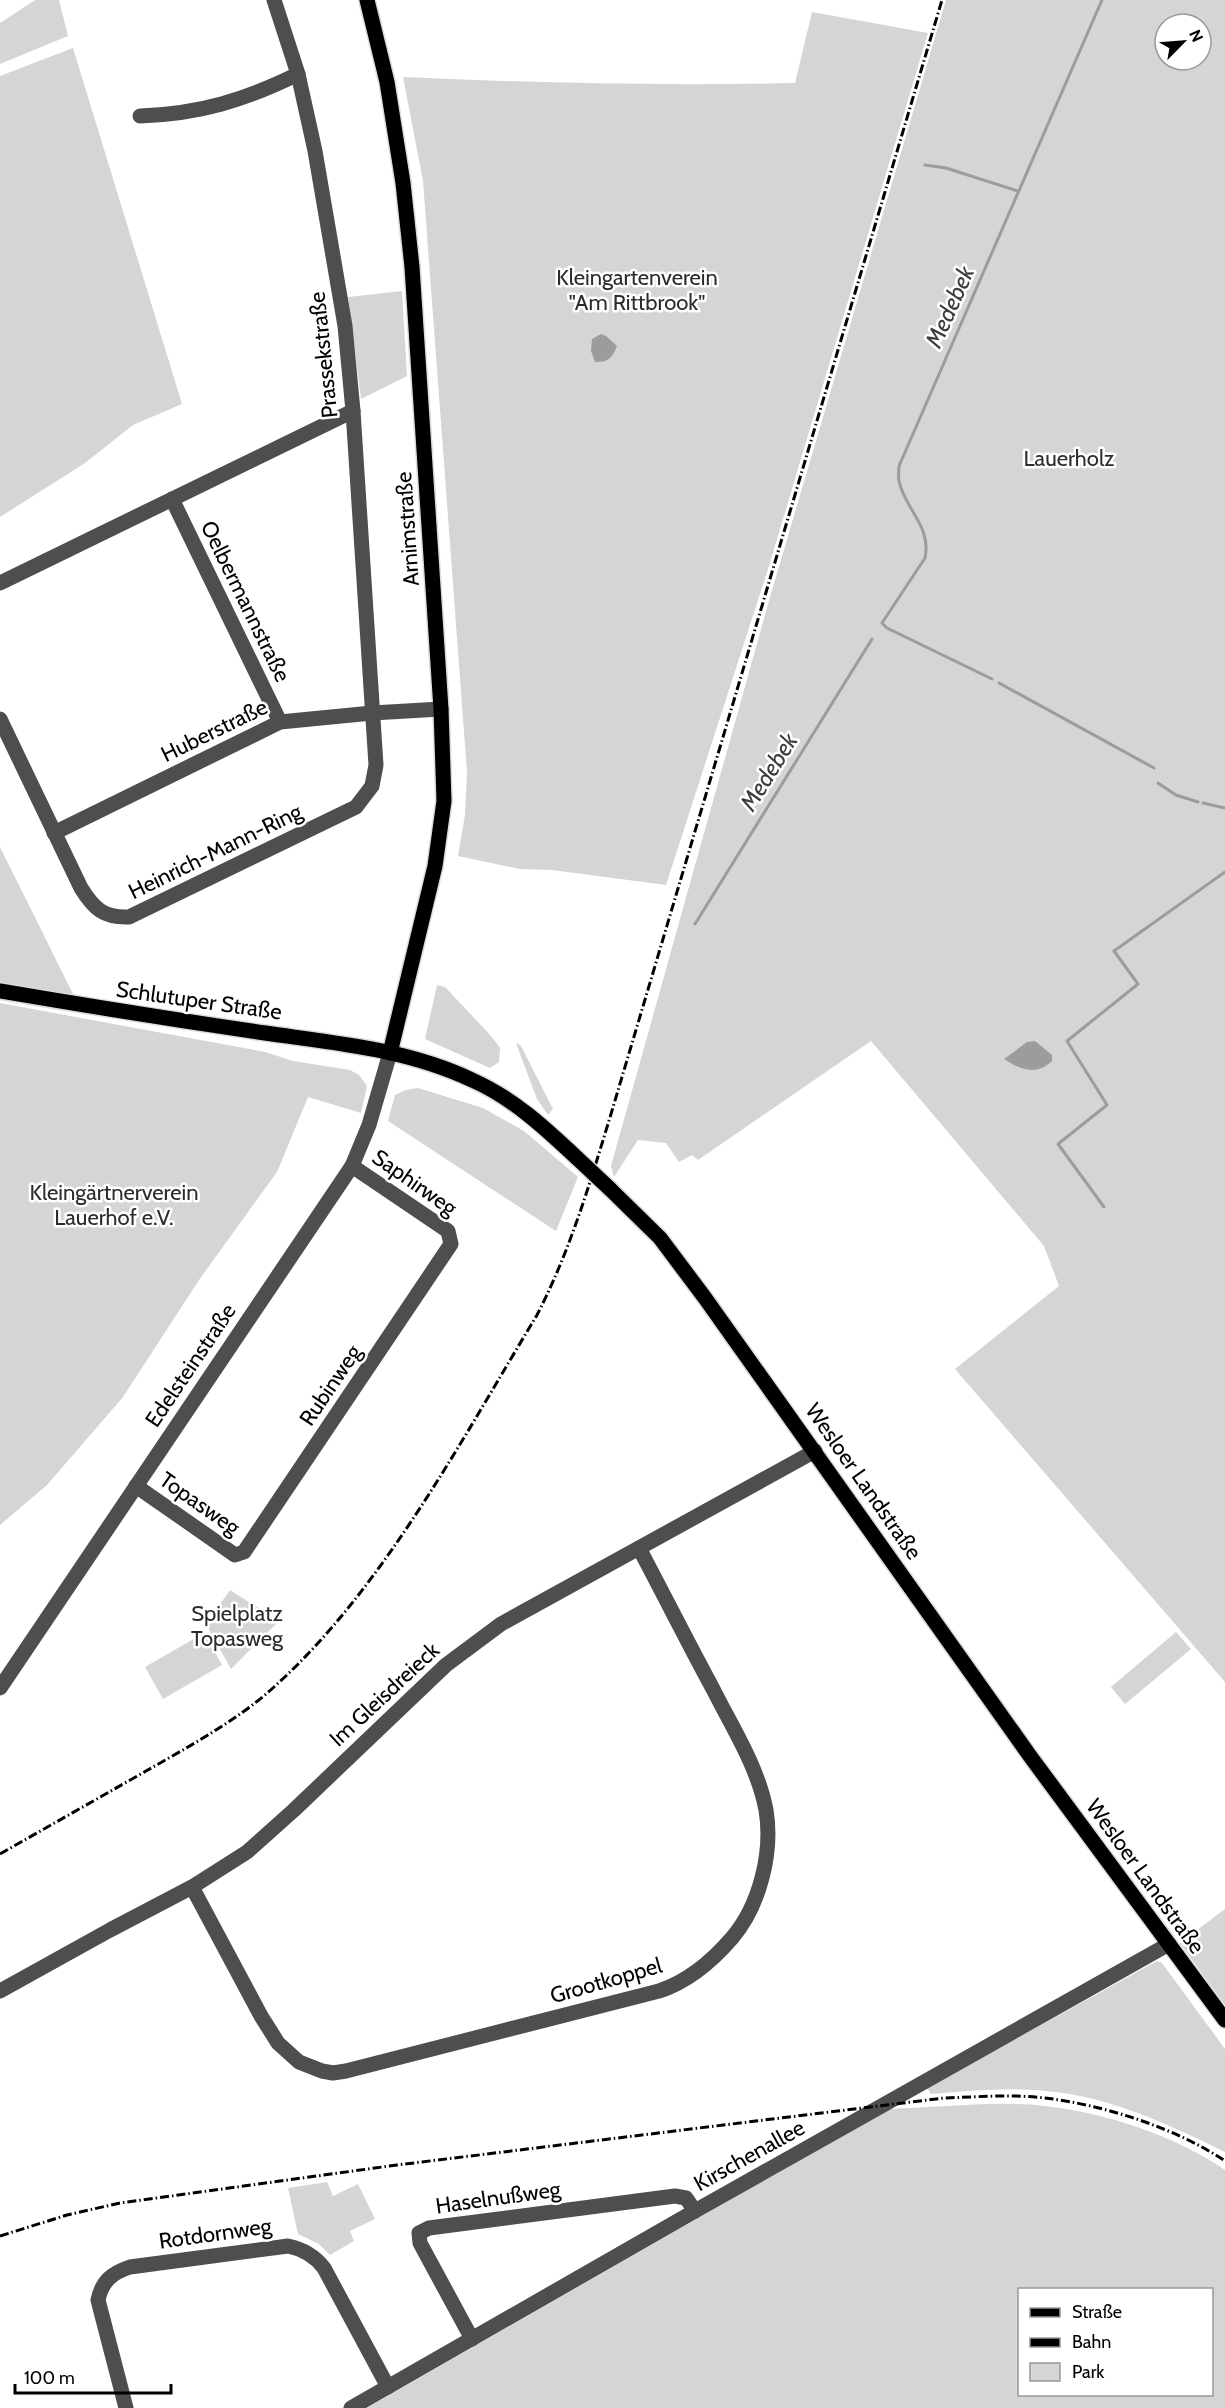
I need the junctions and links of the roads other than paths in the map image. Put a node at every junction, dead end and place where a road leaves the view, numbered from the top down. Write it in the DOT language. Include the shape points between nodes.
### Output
graph roads {
  1 [pos="274,0"];
  2 [pos="367,0"];
  3 [pos="298,74"];
  4 [pos="140,116"];
  5 [pos="352,411"];
  6 [pos="172,499"];
  7 [pos="0,583"];
  8 [pos="441,709"];
  9 [pos="372,713"];
  10 [pos="0,719"];
  11 [pos="280,722"];
  12 [pos="54,834"];
  13 [pos="0,992"];
  14 [pos="390,1053"];
  15 [pos="352,1166"];
  16 [pos="451,1237"];
  17 [pos="815,1451"];
  18 [pos="136,1486"];
  19 [pos="639,1548"];
  20 [pos="239,1555"];
  21 [pos="0,1688"];
  22 [pos="192,1887"];
  23 [pos="1169,1944"];
  24 [pos="0,1991"];
  25 [pos="1225,2020"];
  26 [pos="695,2211"];
  27 [pos="472,2339"];
  28 [pos="388,2387"];
  29 [pos="126,2408"];
  30 [pos="351,2408"];
  1 -- 3 [label="street, Prassekstraße"];
  2 -- 8 [label="main road, Arnimstraße" via="387,82 410,246"];
  3 -- 4 [label="street" via="213,108"];
  3 -- 5 [label="street, Prassekstraße" via="345,326"];
  5 -- 6 [label="street"];
  5 -- 9 [label="street, Prassekstraße"];
  6 -- 7 [label="street"];
  6 -- 11 [label="street, Oelbermannstraße"];
  8 -- 9 [label="street, Huberstraße"];
  8 -- 14 [label="main road, Arnimstraße" via="444,801 435,866"];
  9 -- 11 [label="street, Huberstraße"];
  9 -- 12 [label="street, Heinrich-Mann-Ring" via="376,765 372,786 356,807 129,917 114,917 88,900"];
  10 -- 12 [label="street, Heinrich-Mann-Ring"];
  11 -- 12 [label="street, Huberstraße"];
  13 -- 14 [label="main road, Schlutuper Straße" via="355,1044"];
  14 -- 15 [label="street, Edelsteinstraße" via="369,1125"];
  14 -- 17 [label="main road, Wesloer Landstraße, bridge" via="464,1076 506,1098 577,1158 660,1238"];
  15 -- 16 [label="street, Saphirweg" via="448,1231"];
  15 -- 18 [label="street, Edelsteinstraße"];
  16 -- 20 [label="street, Rubinweg" via="452,1244"];
  17 -- 19 [label="street, Im Gleisdreieck"];
  17 -- 23 [label="main road, Wesloer Landstraße" via="1030,1756"];
  18 -- 20 [label="street, Topasweg"];
  18 -- 21 [label="street, Edelsteinstraße"];
  19 -- 22 [label="street, Im Gleisdreieck" via="521,1611 465,1649 280,1824 247,1852"];
  19 -- 22 [label="street, Grootkoppel" via="743,1748 766,1810 767,1852 748,1915 722,1949 689,1977 663,1990 333,2073 299,2062 278,2043"];
  22 -- 24 [label="street, Im Gleisdreieck"];
  23 -- 25 [label="main road, Wesloer Landstraße"];
  23 -- 26 [label="street, Kirschenallee"];
  26 -- 27 [label="street, Kirschenallee"];
  26 -- 27 [label="street, Haselnußweg" via="686,2198 675,2196 429,2228 419,2233 420,2242"];
  27 -- 28 [label="street, Kirschenallee"];
  28 -- 29 [label="street, Rotdornweg" via="324,2268 302,2248 288,2246 130,2267 111,2275 101,2288 99,2300"];
  28 -- 30 [label="street, Kirschenallee"];
}
